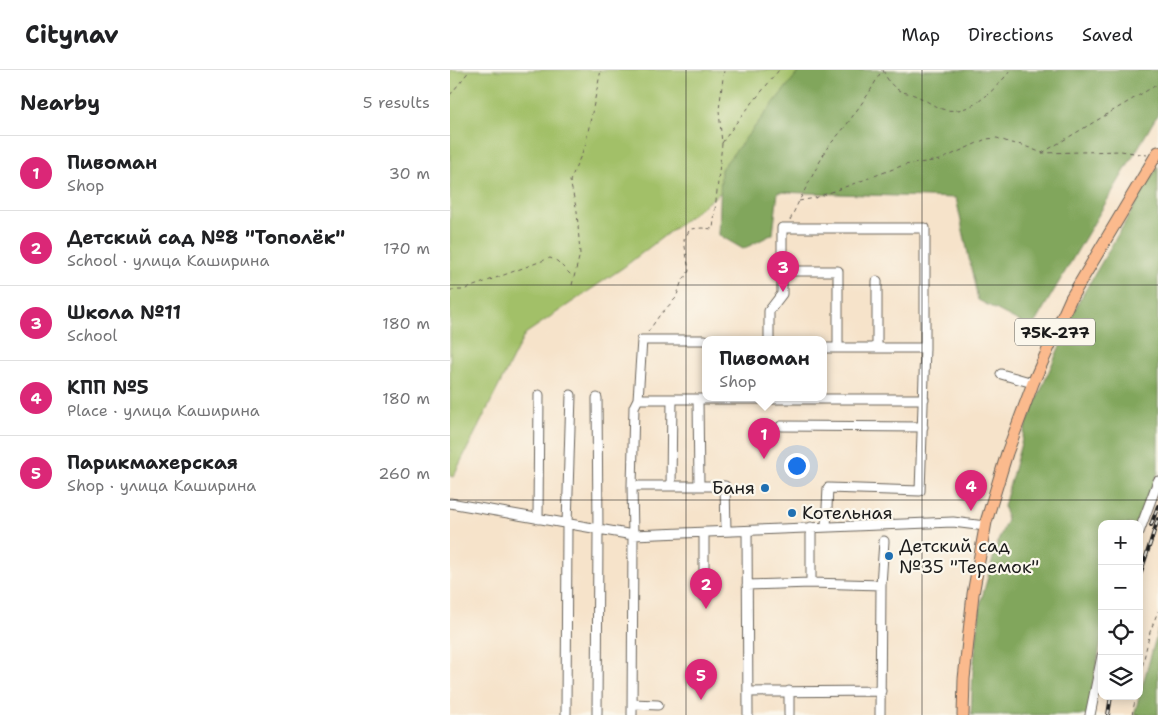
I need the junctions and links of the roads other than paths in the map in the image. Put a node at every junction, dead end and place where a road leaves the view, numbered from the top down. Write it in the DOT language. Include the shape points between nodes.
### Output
graph roads {
  1 [pos="1157,154"];
  2 [pos="782,271"];
  3 [pos="877,281"];
  4 [pos="769,336"];
  5 [pos="702,340"];
  6 [pos="827,348"];
  7 [pos="838,348"];
  8 [pos="878,348"];
  9 [pos="925,348"];
  10 [pos="1001,374"];
  11 [pos="1033,383"];
  12 [pos="539,395"];
  13 [pos="571,395"];
  14 [pos="597,398"];
  15 [pos="638,399"];
  16 [pos="672,399"];
  17 [pos="698,399"];
  18 [pos="702,399"];
  19 [pos="827,399"];
  20 [pos="924,399"];
  21 [pos="781,426"];
  22 [pos="923,427"];
  23 [pos="1158,480"];
  24 [pos="632,486"];
  25 [pos="671,486"];
  26 [pos="699,486"];
  27 [pos="450,503"];
  28 [pos="538,519"];
  29 [pos="1143,521"];
  30 [pos="567,524"];
  31 [pos="985,526"];
  32 [pos="811,527"];
  33 [pos="826,527"];
  34 [pos="598,530"];
  35 [pos="747,530"];
  36 [pos="726,531"];
  37 [pos="704,532"];
  38 [pos="633,535"];
  39 [pos="884,541"];
  40 [pos="811,583"];
  41 [pos="881,583"];
  42 [pos="747,585"];
  43 [pos="704,596"];
  44 [pos="1098,676"];
  45 [pos="788,691"];
  46 [pos="881,691"];
  47 [pos="748,692"];
  48 [pos="632,704"];
  49 [pos="658,705"];
  50 [pos="566,715"];
  51 [pos="597,715"];
  52 [pos="632,715"];
  53 [pos="748,715"];
  54 [pos="789,715"];
  55 [pos="880,715"];
  56 [pos="963,715"];
  57 [pos="1090,715"];
  1 -- 11 [label="main road, 75К-277" via="1071,298"];
  2 -- 4 [label="street" via="782,294 769,311"];
  2 -- 7 [label="street" via="838,271"];
  2 -- 9 [label="street" via="782,228 925,228"];
  3 -- 8 [label="street"];
  5 -- 15 [label="street" via="642,340"];
  6 -- 7 [label="street"];
  7 -- 8 [label="street"];
  8 -- 9 [label="street"];
  9 -- 20 [label="street"];
  10 -- 11 [label="street"];
  11 -- 31 [label="main road, 75К-277" via="1006,453"];
  12 -- 28 [label="street"];
  13 -- 30 [label="street"];
  14 -- 34 [label="street"];
  15 -- 16 [label="street"];
  15 -- 24 [label="street" via="634,408"];
  16 -- 17 [label="street"];
  16 -- 25 [label="street"];
  17 -- 18 [label="street"];
  17 -- 26 [label="street"];
  19 -- 20 [label="street"];
  20 -- 22 [label="street"];
  21 -- 22 [label="street"];
  22 -- 33 [label="street" via="920,491 828,488"];
  23 -- 29 [label="street"];
  24 -- 25 [label="street"];
  24 -- 38 [label="street"];
  25 -- 26 [label="street"];
  26 -- 36 [label="street" via="726,486"];
  27 -- 28 [label="street"];
  28 -- 30 [label="street"];
  30 -- 34 [label="street"];
  30 -- 50 [label="street"];
  31 -- 33 [label="street" via="953,522"];
  31 -- 56 [label="main road, 75К-277" via="973,594"];
  32 -- 33 [label="street"];
  32 -- 35 [label="street"];
  32 -- 40 [label="street"];
  34 -- 38 [label="street"];
  34 -- 51 [label="street"];
  35 -- 36 [label="street"];
  35 -- 42 [label="street"];
  36 -- 37 [label="street"];
  37 -- 38 [label="street"];
  37 -- 43 [label="street"];
  38 -- 48 [label="street"];
  39 -- 41 [label="street"];
  40 -- 41 [label="street"];
  40 -- 42 [label="street"];
  41 -- 46 [label="street"];
  42 -- 47 [label="street"];
  44 -- 57 [label="street"];
  45 -- 46 [label="street"];
  45 -- 47 [label="street"];
  45 -- 54 [label="street"];
  46 -- 55 [label="street"];
  47 -- 53 [label="street"];
  48 -- 49 [label="street"];
  48 -- 52 [label="street"];
}
